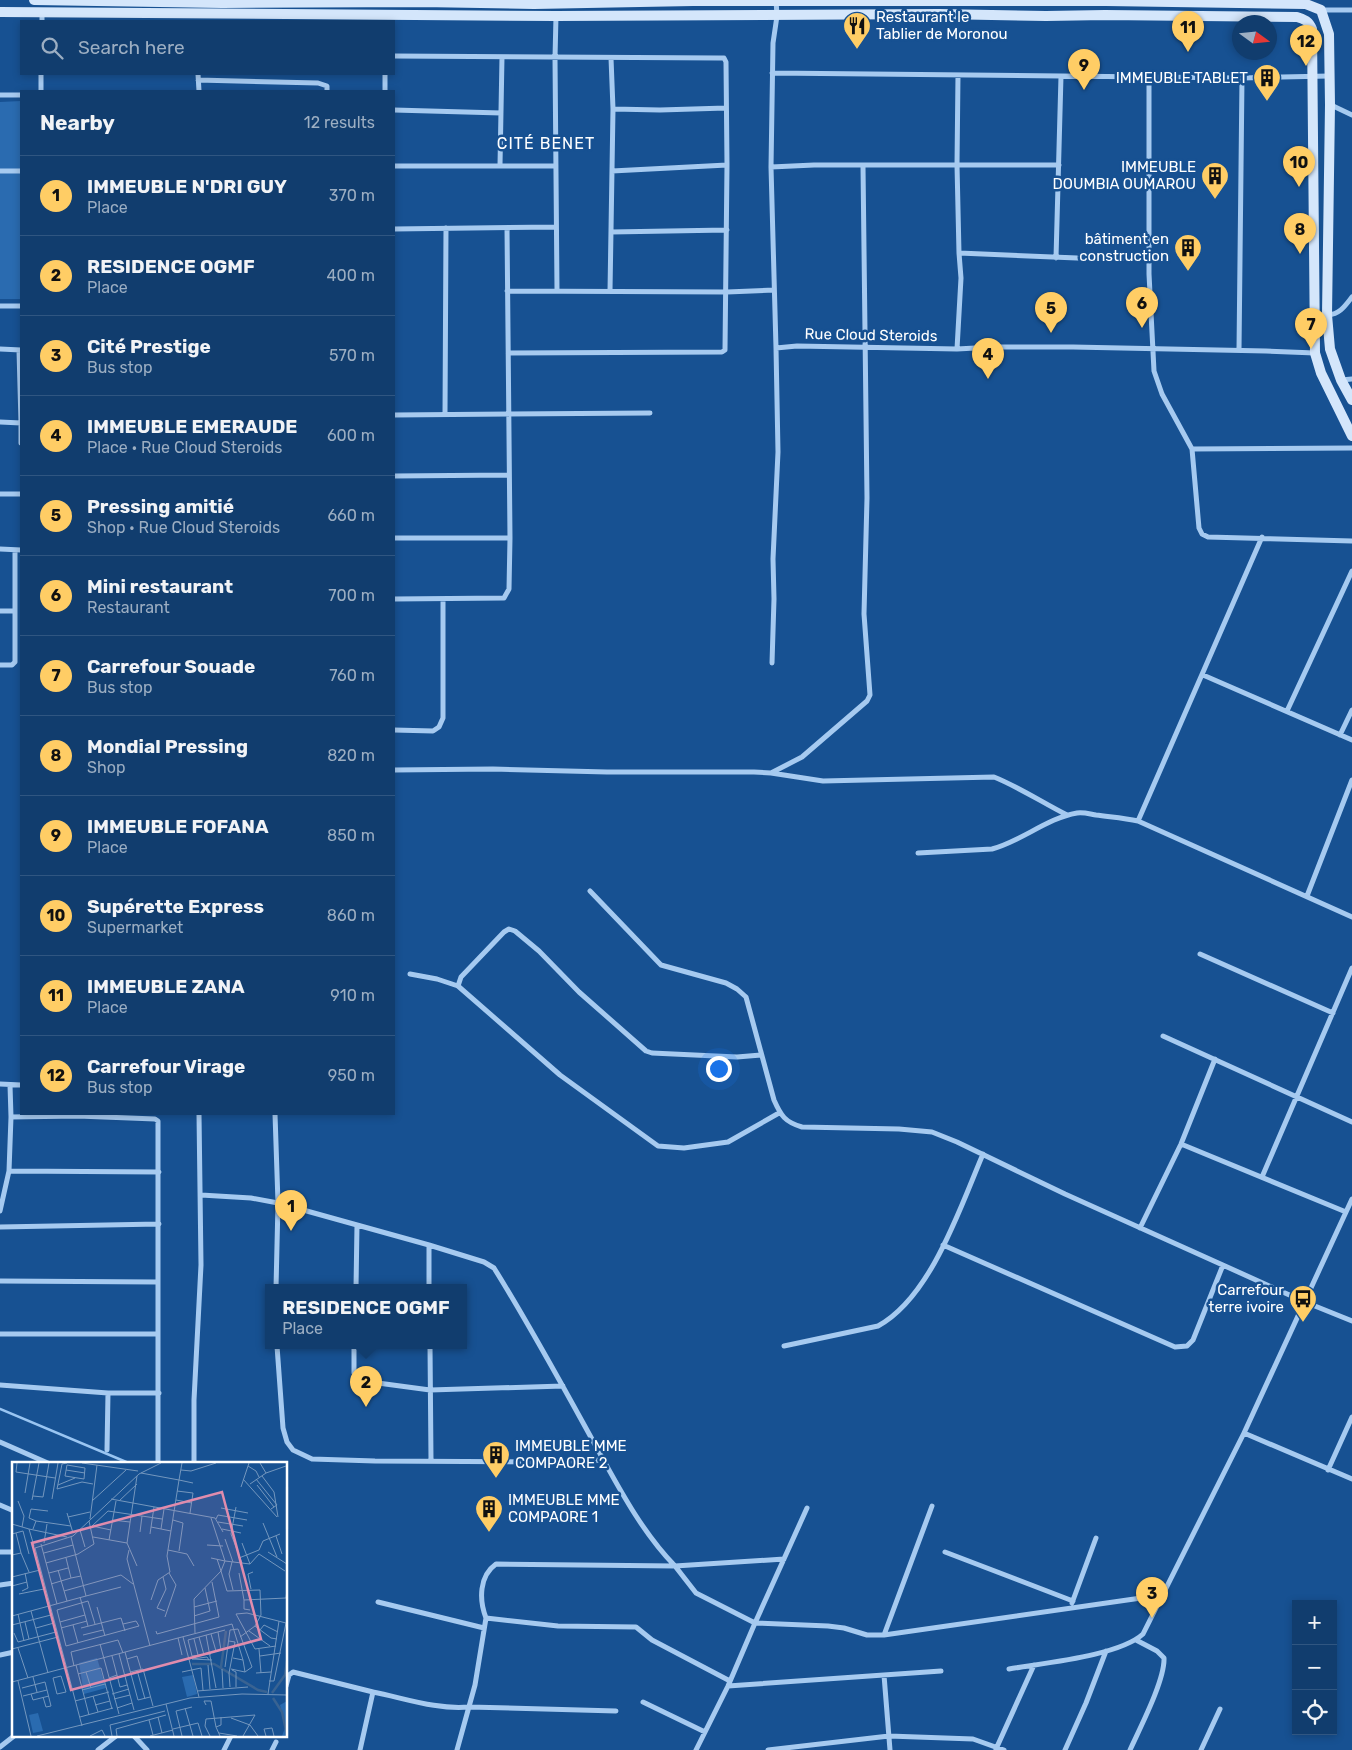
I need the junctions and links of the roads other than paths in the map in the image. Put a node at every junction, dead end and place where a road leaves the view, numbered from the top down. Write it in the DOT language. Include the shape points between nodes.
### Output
graph roads {
  1 [pos="34,0"];
  2 [pos="42,0"];
  3 [pos="692,0"];
  4 [pos="776,0"];
  5 [pos="928,0"];
  6 [pos="1106,0"];
  7 [pos="198,1"];
  8 [pos="334,1"];
  9 [pos="484,2"];
  10 [pos="534,2"];
  11 [pos="613,2"];
  12 [pos="1268,2"];
  13 [pos="1321,10"];
  14 [pos="1352,10"];
  15 [pos="0,12"];
  16 [pos="1105,15"];
  17 [pos="556,16"];
  18 [pos="777,16"];
  19 [pos="42,17"];
  20 [pos="198,17"];
  21 [pos="395,56"];
  22 [pos="502,57"];
  23 [pos="555,58"];
  24 [pos="611,58"];
  25 [pos="772,73"];
  26 [pos="42,75"];
  27 [pos="198,75"];
  28 [pos="384,75"];
  29 [pos="958,75"];
  30 [pos="1061,76"];
  31 [pos="1313,76"];
  32 [pos="1329,76"];
  33 [pos="1149,77"];
  34 [pos="1242,78"];
  35 [pos="198,80"];
  36 [pos="41,90"];
  37 [pos="199,90"];
  38 [pos="327,90"];
  39 [pos="385,90"];
  40 [pos="20,94"];
  41 [pos="0,95"];
  42 [pos="1330,105"];
  43 [pos="726,108"];
  44 [pos="613,109"];
  45 [pos="395,110"];
  46 [pos="501,113"];
  47 [pos="1352,115"];
  48 [pos="727,165"];
  49 [pos="957,165"];
  50 [pos="1059,165"];
  51 [pos="395,166"];
  52 [pos="500,166"];
  53 [pos="556,166"];
  54 [pos="863,166"];
  55 [pos="771,167"];
  56 [pos="0,171"];
  57 [pos="20,171"];
  58 [pos="612,171"];
  59 [pos="556,227"];
  60 [pos="446,228"];
  61 [pos="507,228"];
  62 [pos="395,229"];
  63 [pos="727,230"];
  64 [pos="611,232"];
  65 [pos="959,253"];
  66 [pos="1056,258"];
  67 [pos="1149,258"];
  68 [pos="557,290"];
  69 [pos="610,290"];
  70 [pos="774,290"];
  71 [pos="507,291"];
  72 [pos="727,292"];
  73 [pos="1352,297"];
  74 [pos="0,306"];
  75 [pos="20,306"];
  76 [pos="1327,315"];
  77 [pos="776,348"];
  78 [pos="867,348"];
  79 [pos="1152,348"];
  80 [pos="0,349"];
  81 [pos="20,350"];
  82 [pos="957,350"];
  83 [pos="1240,350"];
  84 [pos="508,352"];
  85 [pos="1315,353"];
  86 [pos="1347,379"];
  87 [pos="1352,400"];
  88 [pos="650,413"];
  89 [pos="445,414"];
  90 [pos="395,415"];
  91 [pos="509,415"];
  92 [pos="0,422"];
  93 [pos="20,423"];
  94 [pos="1352,436"];
  95 [pos="1192,448"];
  96 [pos="1352,448"];
  97 [pos="509,475"];
  98 [pos="395,476"];
  99 [pos="0,494"];
  100 [pos="20,494"];
  101 [pos="1262,537"];
  102 [pos="395,538"];
  103 [pos="510,538"];
  104 [pos="1352,541"];
  105 [pos="0,549"];
  106 [pos="14,550"];
  107 [pos="20,550"];
  108 [pos="1352,572"];
  109 [pos="395,599"];
  110 [pos="443,599"];
  111 [pos="0,612"];
  112 [pos="14,612"];
  113 [pos="15,649"];
  114 [pos="20,649"];
  115 [pos="772,663"];
  116 [pos="0,665"];
  117 [pos="1203,675"];
  118 [pos="1352,710"];
  119 [pos="1287,711"];
  120 [pos="395,730"];
  121 [pos="1340,735"];
  122 [pos="1352,740"];
  123 [pos="395,770"];
  124 [pos="771,773"];
  125 [pos="1352,780"];
  126 [pos="1067,815"];
  127 [pos="1138,820"];
  128 [pos="918,853"];
  129 [pos="590,892"];
  130 [pos="1307,896"];
  131 [pos="1352,917"];
  132 [pos="1200,954"];
  133 [pos="1352,968"];
  134 [pos="410,974"];
  135 [pos="458,986"];
  136 [pos="1333,1013"];
  137 [pos="1163,1036"];
  138 [pos="761,1054"];
  139 [pos="1215,1059"];
  140 [pos="0,1084"];
  141 [pos="10,1085"];
  142 [pos="20,1085"];
  143 [pos="1297,1097"];
  144 [pos="779,1113"];
  145 [pos="199,1115"];
  146 [pos="275,1115"];
  147 [pos="11,1117"];
  148 [pos="1352,1122"];
  149 [pos="1181,1144"];
  150 [pos="983,1154"];
  151 [pos="8,1171"];
  152 [pos="159,1172"];
  153 [pos="1262,1177"];
  154 [pos="201,1194"];
  155 [pos="1352,1199"];
  156 [pos="278,1203"];
  157 [pos="0,1211"];
  158 [pos="1346,1212"];
  159 [pos="159,1224"];
  160 [pos="357,1225"];
  161 [pos="0,1227"];
  162 [pos="1140,1228"];
  163 [pos="429,1245"];
  164 [pos="943,1245"];
  165 [pos="1224,1265"];
  166 [pos="0,1281"];
  167 [pos="158,1282"];
  168 [pos="276,1284"];
  169 [pos="356,1284"];
  170 [pos="429,1284"];
  171 [pos="1305,1302"];
  172 [pos="1352,1321"];
  173 [pos="0,1334"];
  174 [pos="158,1334"];
  175 [pos="784,1346"];
  176 [pos="277,1349"];
  177 [pos="354,1349"];
  178 [pos="430,1349"];
  179 [pos="0,1385"];
  180 [pos="563,1386"];
  181 [pos="430,1390"];
  182 [pos="108,1393"];
  183 [pos="159,1393"];
  184 [pos="1352,1417"];
  185 [pos="1244,1433"];
  186 [pos="0,1442"];
  187 [pos="107,1450"];
  188 [pos="431,1460"];
  189 [pos="604,1460"];
  190 [pos="45,1462"];
  191 [pos="158,1462"];
  192 [pos="194,1462"];
  193 [pos="1328,1470"];
  194 [pos="1352,1479"];
  195 [pos="0,1505"];
  196 [pos="932,1506"];
  197 [pos="807,1508"];
  198 [pos="12,1511"];
  199 [pos="1096,1538"];
  200 [pos="946,1552"];
  201 [pos="784,1559"];
  202 [pos="674,1566"];
  203 [pos="1162,1595"];
  204 [pos="1073,1601"];
  205 [pos="378,1602"];
  206 [pos="1070,1608"];
  207 [pos="486,1618"];
  208 [pos="755,1623"];
  209 [pos="484,1628"];
  210 [pos="884,1635"];
  211 [pos="1136,1640"];
  212 [pos="1106,1651"];
  213 [pos="1034,1665"];
  214 [pos="1009,1669"];
  215 [pos="941,1671"];
  216 [pos="884,1675"];
  217 [pos="288,1679"];
  218 [pos="729,1684"];
  219 [pos="373,1692"];
  220 [pos="643,1702"];
  221 [pos="469,1707"];
  222 [pos="1220,1709"];
  223 [pos="616,1711"];
  224 [pos="705,1732"];
  225 [pos="889,1736"];
  226 [pos="12,1738"];
  227 [pos="113,1738"];
  228 [pos="136,1738"];
  229 [pos="230,1738"];
  230 [pos="276,1742"];
  231 [pos="0,1747"];
  232 [pos="996,1748"];
  233 [pos="98,1750"];
  234 [pos="147,1750"];
  235 [pos="224,1750"];
  236 [pos="272,1750"];
  237 [pos="360,1750"];
  238 [pos="457,1750"];
  239 [pos="696,1750"];
  240 [pos="768,1750"];
  241 [pos="890,1750"];
  242 [pos="1004,1750"];
  243 [pos="1065,1750"];
  244 [pos="1130,1750"];
  245 [pos="1201,1750"];
  1 -- 2 [label="main road"];
  2 -- 7 [label="main road"];
  2 -- 19 [label="street"];
  3 -- 4 [label="main road"];
  3 -- 11 [label="main road"];
  4 -- 5 [label="main road"];
  4 -- 18 [label="street"];
  5 -- 6 [label="main road"];
  6 -- 12 [label="main road"];
  6 -- 16 [label="street"];
  7 -- 8 [label="main road"];
  7 -- 20 [label="street"];
  8 -- 9 [label="main road"];
  9 -- 10 [label="main road"];
  10 -- 11 [label="main road"];
  12 -- 13 [label="main road" via="1306,4"];
  13 -- 14 [label="street"];
  13 -- 32 [label="main road" via="1329,34"];
  15 -- 19 [label="main road"];
  16 -- 18 [label="main road"];
  16 -- 31 [label="main road" via="1297,17 1310,23 1312,29"];
  17 -- 18 [label="main road"];
  17 -- 20 [label="main road"];
  17 -- 23 [label="street"];
  18 -- 25 [label="street"];
  19 -- 20 [label="main road"];
  21 -- 22 [label="street"];
  22 -- 23 [label="street"];
  22 -- 46 [label="street"];
  23 -- 24 [label="street"];
  23 -- 53 [label="street"];
  24 -- 43 [label="street" via="724,58"];
  24 -- 44 [label="street"];
  25 -- 29 [label="street"];
  25 -- 55 [label="street"];
  26 -- 36 [label="street"];
  27 -- 35 [label="street"];
  28 -- 39 [label="street"];
  29 -- 30 [label="street"];
  29 -- 49 [label="street"];
  30 -- 33 [label="street"];
  30 -- 50 [label="street"];
  31 -- 32 [label="street"];
  31 -- 34 [label="street"];
  31 -- 85 [label="main road"];
  32 -- 42 [label="main road"];
  33 -- 34 [label="street"];
  33 -- 67 [label="street"];
  34 -- 83 [label="street"];
  35 -- 37 [label="street"];
  35 -- 38 [label="street" via="318,83 327,86"];
  40 -- 41 [label="street"];
  42 -- 47 [label="street"];
  42 -- 76 [label="main road"];
  43 -- 44 [label="street"];
  43 -- 48 [label="street"];
  44 -- 58 [label="street"];
  45 -- 46 [label="street"];
  46 -- 52 [label="street"];
  48 -- 58 [label="street"];
  48 -- 63 [label="street"];
  49 -- 50 [label="street"];
  49 -- 54 [label="street"];
  49 -- 65 [label="street"];
  50 -- 66 [label="street"];
  51 -- 52 [label="street"];
  52 -- 53 [label="street"];
  53 -- 59 [label="street"];
  54 -- 55 [label="street"];
  54 -- 78 [label="street"];
  55 -- 70 [label="street"];
  56 -- 57 [label="street"];
  58 -- 64 [label="street"];
  59 -- 61 [label="street"];
  59 -- 68 [label="street"];
  60 -- 61 [label="street"];
  60 -- 62 [label="street"];
  60 -- 89 [label="street"];
  61 -- 71 [label="street"];
  63 -- 64 [label="street"];
  63 -- 72 [label="street"];
  64 -- 69 [label="street"];
  65 -- 66 [label="street"];
  65 -- 82 [label="street" via="961,278"];
  66 -- 67 [label="street"];
  67 -- 79 [label="street"];
  68 -- 69 [label="street"];
  68 -- 71 [label="street"];
  69 -- 72 [label="street"];
  70 -- 72 [label="street"];
  70 -- 77 [label="street"];
  71 -- 84 [label="street"];
  72 -- 84 [label="street" via="726,346 722,352"];
  73 -- 76 [label="street" via="1338,313"];
  74 -- 75 [label="street"];
  76 -- 86 [label="main road" via="1330,349"];
  77 -- 78 [label="street, Rue Cloud Steroids"];
  77 -- 115 [label="street" via="778,452"];
  78 -- 82 [label="street, Rue Cloud Steroids"];
  78 -- 124 [label="street" via="864,614 870,695 868,701 802,757"];
  79 -- 82 [label="street, Rue Cloud Steroids" via="994,347"];
  79 -- 83 [label="street, Rue Cloud Steroids"];
  79 -- 95 [label="street" via="1154,371 1162,394"];
  80 -- 81 [label="street"];
  83 -- 85 [label="street, Rue Cloud Steroids"];
  84 -- 91 [label="street"];
  85 -- 94 [label="main road" via="1321,373"];
  86 -- 87 [label="main road"];
  88 -- 91 [label="street"];
  89 -- 90 [label="street"];
  89 -- 91 [label="street"];
  91 -- 97 [label="street"];
  92 -- 93 [label="street"];
  95 -- 96 [label="street"];
  95 -- 101 [label="street" via="1202,534 1208,537"];
  97 -- 98 [label="street"];
  97 -- 103 [label="street"];
  99 -- 100 [label="street"];
  101 -- 104 [label="street"];
  101 -- 117 [label="street"];
  102 -- 103 [label="street"];
  103 -- 110 [label="street" via="509,589 504,598"];
  105 -- 106 [label="street"];
  106 -- 107 [label="street"];
  106 -- 112 [label="street"];
  108 -- 119 [label="street"];
  109 -- 110 [label="street"];
  110 -- 120 [label="street" via="443,718 433,731"];
  111 -- 112 [label="street"];
  112 -- 113 [label="street"];
  113 -- 114 [label="street"];
  113 -- 116 [label="street" via="14,664"];
  117 -- 119 [label="street"];
  117 -- 127 [label="street"];
  118 -- 121 [label="street"];
  119 -- 121 [label="street"];
  121 -- 122 [label="street"];
  123 -- 124 [label="street"];
  124 -- 126 [label="street" via="823,780 994,777"];
  125 -- 130 [label="street"];
  126 -- 127 [label="street" via="1080,812"];
  126 -- 128 [label="street" via="992,849"];
  127 -- 130 [label="street"];
  129 -- 138 [label="street" via="661,965 737,988 746,997"];
  130 -- 131 [label="street"];
  132 -- 136 [label="street"];
  133 -- 136 [label="street"];
  134 -- 135 [label="street"];
  135 -- 138 [label="street" via="460,977 509,929 539,951 579,992 646,1051 737,1056"];
  135 -- 144 [label="street" via="560,1075 658,1146 684,1148 728,1142"];
  136 -- 143 [label="street"];
  137 -- 139 [label="street"];
  138 -- 144 [label="street"];
  139 -- 143 [label="street"];
  139 -- 149 [label="street"];
  140 -- 141 [label="street"];
  141 -- 142 [label="street"];
  141 -- 147 [label="street"];
  143 -- 148 [label="street"];
  143 -- 153 [label="street"];
  144 -- 150 [label="street" via="790,1123 802,1127 932,1132"];
  145 -- 154 [label="street"];
  146 -- 156 [label="street"];
  147 -- 151 [label="street"];
  147 -- 152 [label="street" via="155,1119 159,1126"];
  149 -- 153 [label="street"];
  149 -- 162 [label="street"];
  150 -- 162 [label="street"];
  150 -- 164 [label="street"];
  151 -- 152 [label="street"];
  151 -- 157 [label="street"];
  152 -- 159 [label="street"];
  153 -- 158 [label="street"];
  154 -- 156 [label="street"];
  154 -- 192 [label="street"];
  155 -- 158 [label="street"];
  156 -- 160 [label="street"];
  156 -- 168 [label="street"];
  158 -- 171 [label="street"];
  159 -- 161 [label="street"];
  159 -- 167 [label="street"];
  160 -- 163 [label="street"];
  160 -- 169 [label="street"];
  162 -- 165 [label="street"];
  163 -- 170 [label="street"];
  163 -- 180 [label="street" via="494,1268"];
  164 -- 165 [label="street" via="1175,1347 1187,1346 1193,1340"];
  164 -- 175 [label="street" via="923,1281 889,1320 878,1326"];
  165 -- 171 [label="street"];
  166 -- 167 [label="street"];
  167 -- 174 [label="street"];
  171 -- 172 [label="street"];
  171 -- 185 [label="street"];
  173 -- 174 [label="street"];
  174 -- 183 [label="street"];
  176 -- 188 [label="street" via="283,1428 293,1450 324,1460"];
  177 -- 181 [label="street" via="354,1373 363,1381"];
  178 -- 181 [label="street"];
  179 -- 182 [label="street"];
  180 -- 181 [label="street"];
  180 -- 189 [label="street"];
  181 -- 188 [label="street"];
  182 -- 183 [label="street"];
  182 -- 187 [label="street"];
  183 -- 191 [label="street"];
  184 -- 193 [label="street"];
  185 -- 193 [label="street"];
  185 -- 203 [label="street"];
  186 -- 190 [label="street"];
  188 -- 189 [label="street"];
  189 -- 202 [label="street" via="658,1548"];
  193 -- 194 [label="street"];
  195 -- 198 [label="street"];
  196 -- 210 [label="street"];
  197 -- 201 [label="street"];
  199 -- 204 [label="street"];
  200 -- 204 [label="street"];
  201 -- 202 [label="street"];
  201 -- 208 [label="street"];
  202 -- 207 [label="street" via="496,1564 482,1585 482,1609"];
  202 -- 208 [label="street" via="696,1593"];
  203 -- 206 [label="street"];
  203 -- 211 [label="street" via="1143,1634"];
  204 -- 206 [label="street"];
  205 -- 209 [label="street"];
  206 -- 210 [label="street"];
  207 -- 209 [label="street"];
  207 -- 218 [label="street" via="558,1626 636,1627 652,1640"];
  208 -- 210 [label="street" via="828,1626 867,1635"];
  208 -- 218 [label="street"];
  209 -- 221 [label="street"];
  211 -- 212 [label="street"];
  211 -- 244 [label="street" via="1157,1651 1164,1658 1165,1667"];
  212 -- 213 [label="street"];
  212 -- 243 [label="street"];
  213 -- 214 [label="street"];
  213 -- 232 [label="street"];
  215 -- 216 [label="street"];
  216 -- 218 [label="street"];
  216 -- 225 [label="street"];
  217 -- 219 [label="street" via="294,1672"];
  218 -- 224 [label="street"];
  219 -- 221 [label="street" via="439,1706"];
  219 -- 237 [label="street"];
  220 -- 224 [label="street"];
  221 -- 223 [label="street"];
  221 -- 238 [label="street"];
  222 -- 245 [label="street"];
  224 -- 239 [label="street"];
  225 -- 232 [label="street" via="973,1739"];
  225 -- 240 [label="street"];
  225 -- 241 [label="street"];
  226 -- 231 [label="street"];
  227 -- 233 [label="street"];
  228 -- 234 [label="street"];
  229 -- 235 [label="street"];
  230 -- 236 [label="street"];
  232 -- 242 [label="street"];
}
